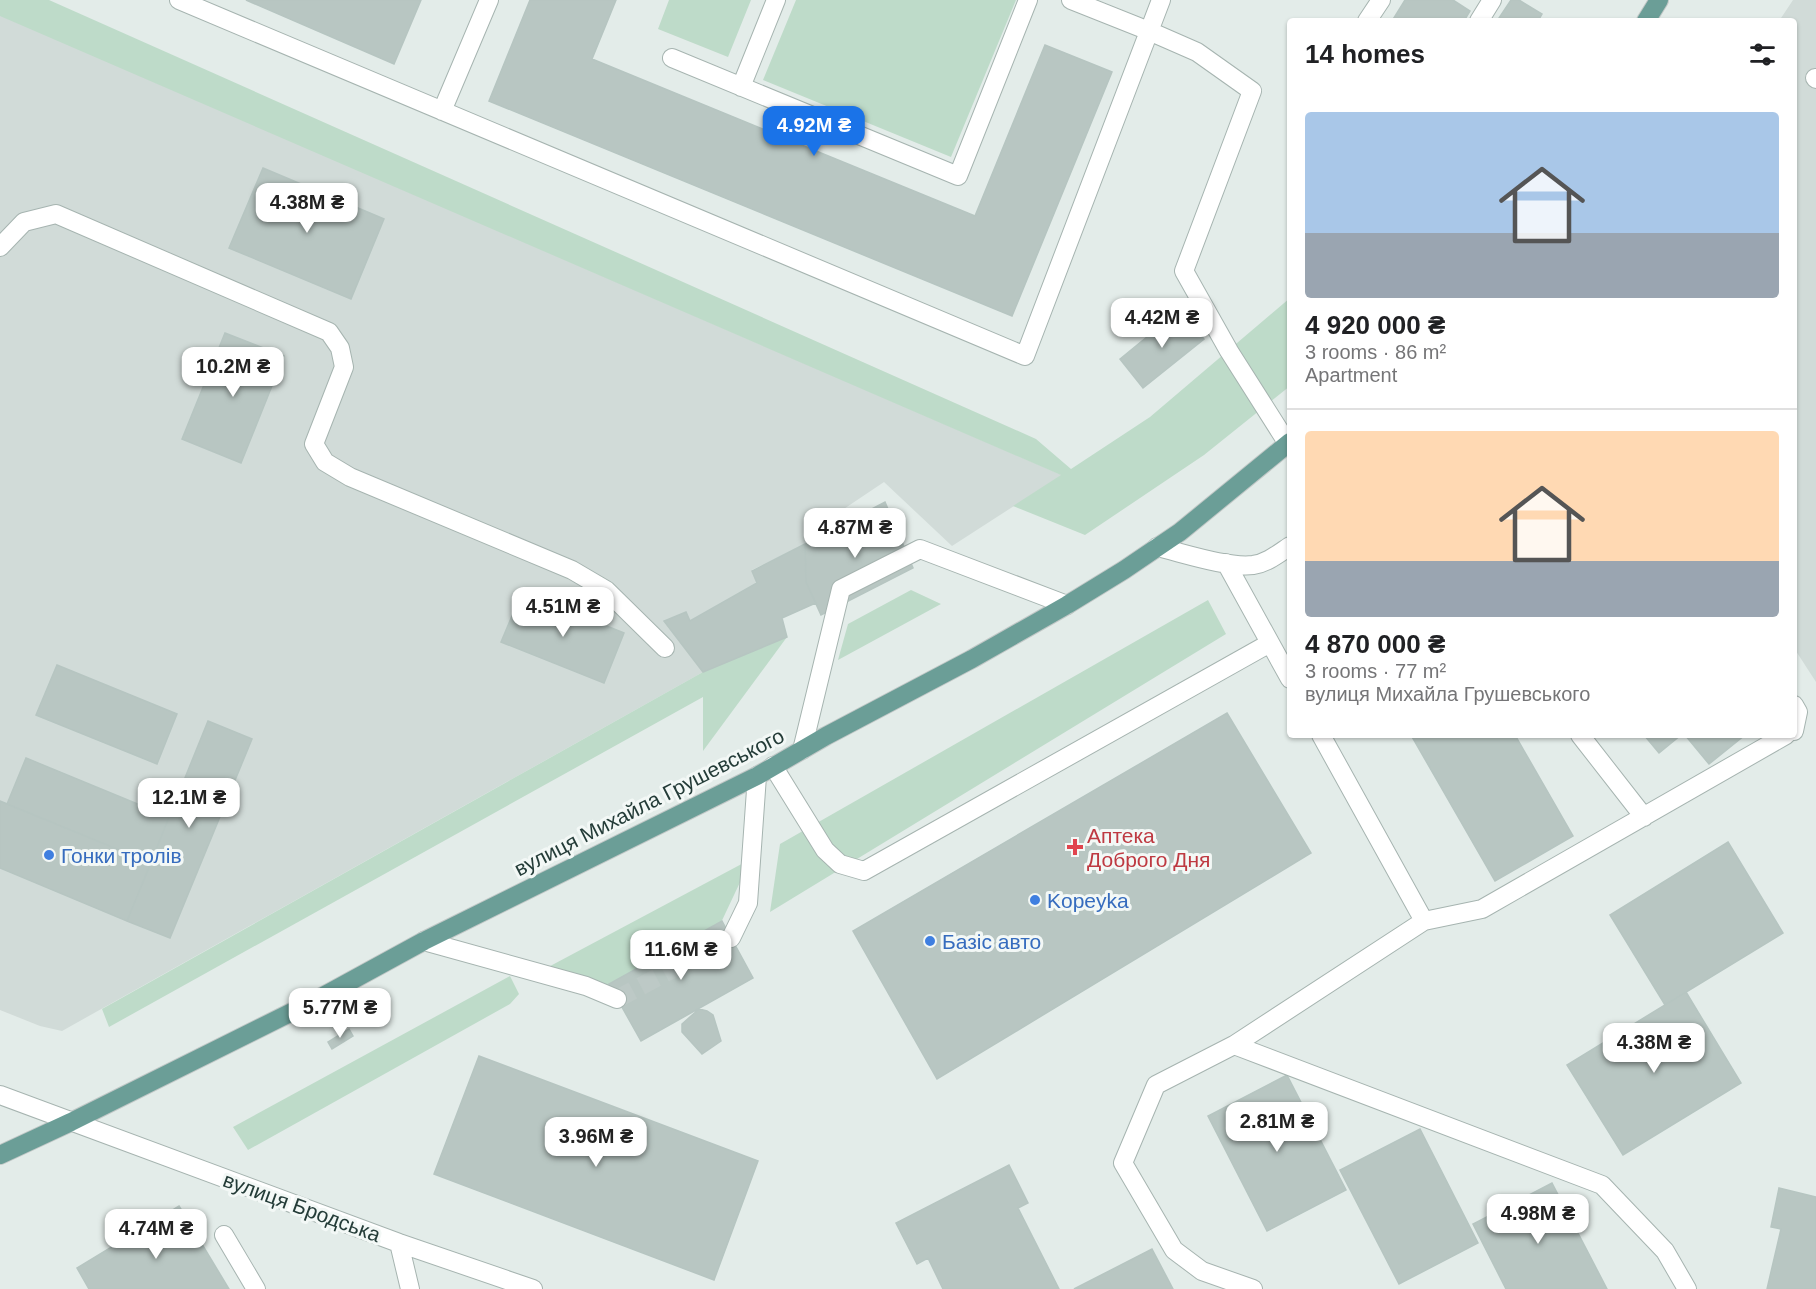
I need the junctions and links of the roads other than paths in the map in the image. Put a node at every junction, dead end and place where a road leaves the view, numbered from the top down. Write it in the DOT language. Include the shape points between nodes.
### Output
graph roads {
  1 [pos="179,0"];
  2 [pos="489,0"];
  3 [pos="776,0"];
  4 [pos="1028,0"];
  5 [pos="1071,0"];
  6 [pos="1161,0"];
  7 [pos="1381,0"];
  8 [pos="1492,0"];
  9 [pos="1659,0"];
  10 [pos="1370,18"];
  11 [pos="1481,18"];
  12 [pos="1648,18"];
  13 [pos="1149,31"];
  14 [pos="672,58"];
  15 [pos="741,87"];
  16 [pos="442,111"];
  17 [pos="0,247"];
  18 [pos="1287,440"];
  19 [pos="1287,445"];
  20 [pos="1156,548"];
  21 [pos="1287,548"];
  22 [pos="1226,563"];
  23 [pos="1067,605"];
  24 [pos="1270,643"];
  25 [pos="665,648"];
  26 [pos="1287,674"];
  27 [pos="1323,738"];
  28 [pos="1582,738"];
  29 [pos="1781,738"];
  30 [pos="802,750"];
  31 [pos="773,766"];
  32 [pos="757,776"];
  33 [pos="1644,817"];
  34 [pos="1424,921"];
  35 [pos="731,938"];
  36 [pos="424,941"];
  37 [pos="617,999"];
  38 [pos="1234,1045"];
  39 [pos="0,1095"];
  40 [pos="71,1122"];
  41 [pos="0,1155"];
  42 [pos="224,1235"];
  43 [pos="399,1243"];
  44 [pos="1685,1288"];
  45 [pos="256,1289"];
  46 [pos="410,1289"];
  47 [pos="534,1289"];
  48 [pos="1253,1289"];
  1 -- 16 [label="street"];
  2 -- 16 [label="street"];
  3 -- 15 [label="street"];
  4 -- 15 [label="street" via="958,177"];
  5 -- 13 [label="street"];
  6 -- 13 [label="street"];
  7 -- 10 [label="street"];
  8 -- 11 [label="street"];
  9 -- 12 [label="main road"];
  13 -- 16 [label="street" via="1025,356"];
  13 -- 18 [label="street" via="1197,52 1252,91 1184,271 1229,351"];
  14 -- 15 [label="street"];
  17 -- 25 [label="street" via="24,222 56,214 329,332 340,348 344,367 314,444 325,462 350,477 572,570 606,590"];
  19 -- 20 [label="main road, вулиця Михайла Грушевського"];
  20 -- 22 [label="street"];
  20 -- 23 [label="main road, вулиця Михайла Грушевського"];
  21 -- 22 [label="street" via="1252,565"];
  22 -- 24 [label="street"];
  23 -- 30 [label="main road, вулиця Михайла Грушевського"];
  23 -- 30 [label="street" via="920,549 841,589"];
  24 -- 26 [label="street"];
  24 -- 31 [label="street" via="864,871 840,864 825,850"];
  27 -- 34 [label="street"];
  28 -- 33 [label="street"];
  29 -- 33 [label="street"];
  30 -- 31 [label="main road, вулиця Михайла Грушевського"];
  31 -- 32 [label="main road, вулиця Михайла Грушевського"];
  32 -- 35 [label="street" via="748,903"];
  32 -- 36 [label="main road, вулиця Михайла Грушевського"];
  33 -- 34 [label="street" via="1482,909"];
  34 -- 38 [label="street"];
  36 -- 37 [label="street" via="586,986"];
  36 -- 40 [label="main road, вулиця Михайла Грушевського" via="316,1000"];
  38 -- 44 [label="street" via="1602,1185 1665,1251"];
  38 -- 48 [label="street" via="1156,1085 1122,1163 1174,1250 1202,1271"];
  39 -- 40 [label="street, вулиця Бродська"];
  40 -- 41 [label="main road, вулиця Михайла Грушевського"];
  40 -- 43 [label="street, вулиця Бродська"];
  42 -- 45 [label="street"];
  43 -- 46 [label="street"];
  43 -- 47 [label="street, вулиця Бродська"];
}
